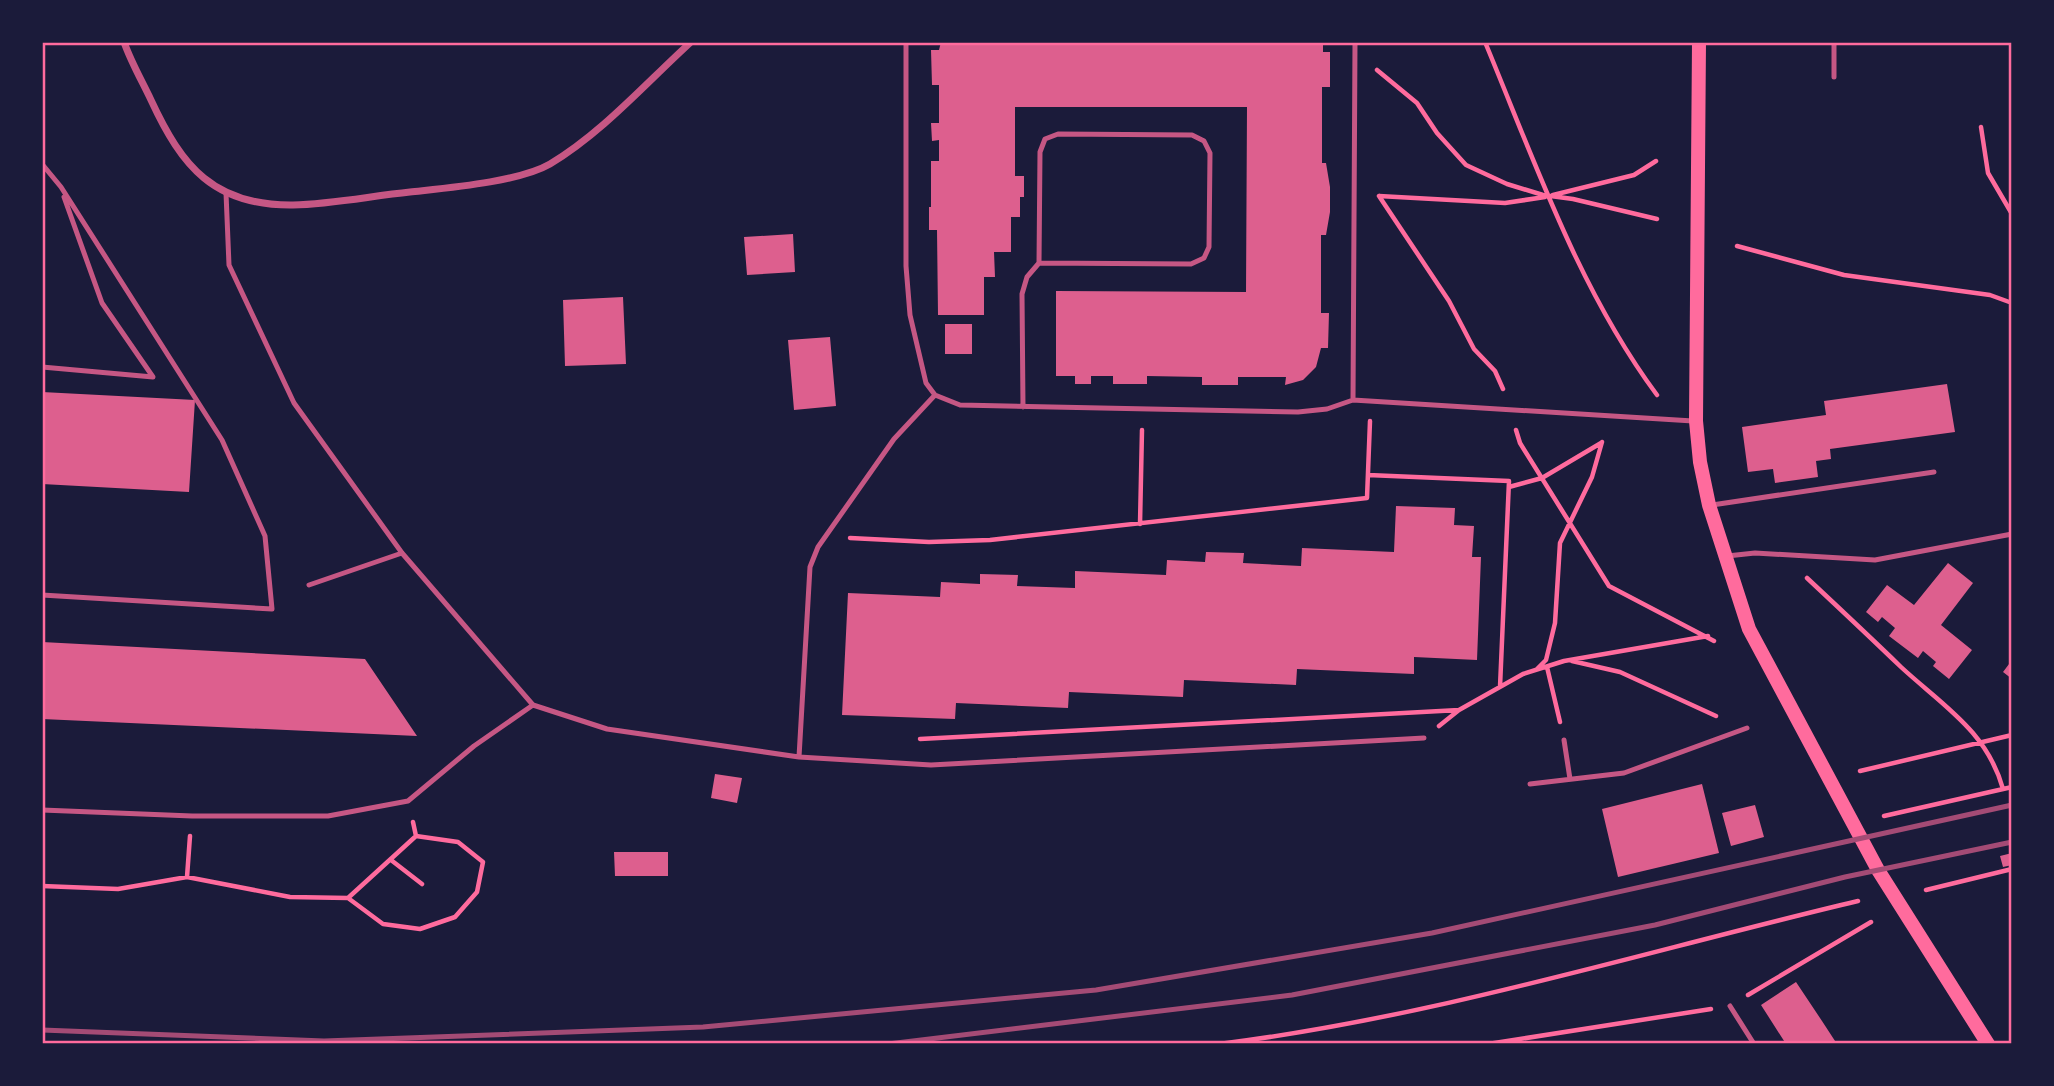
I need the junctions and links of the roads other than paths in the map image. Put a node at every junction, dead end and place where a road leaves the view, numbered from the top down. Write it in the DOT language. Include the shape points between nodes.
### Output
graph roads {
  1 [pos="124,42"];
  2 [pos="691,42"];
  3 [pos="906,42"];
  4 [pos="1355,42"];
  5 [pos="1699,42"];
  6 [pos="1834,42"];
  7 [pos="1834,77"];
  8 [pos="42,164"];
  9 [pos="61,187"];
  10 [pos="226,193"];
  11 [pos="1039,263"];
  12 [pos="42,367"];
  13 [pos="935,395"];
  14 [pos="1353,400"];
  15 [pos="1023,407"];
  16 [pos="1696,421"];
  17 [pos="1934,472"];
  18 [pos="1709,505"];
  19 [pos="2012,534"];
  20 [pos="402,553"];
  21 [pos="1724,557"];
  22 [pos="309,585"];
  23 [pos="42,595"];
  24 [pos="533,705"];
  25 [pos="1745,729"];
  26 [pos="1424,738"];
  27 [pos="1564,740"];
  28 [pos="799,757"];
  29 [pos="1570,779"];
  30 [pos="1530,784"];
  31 [pos="42,810"];
  32 [pos="1730,1006"];
  33 [pos="1754,1044"];
  34 [pos="1988,1044"];
  1 -- 10 [label="street" via="182,159 202,179"];
  2 -- 10 [label="street" via="581,142 548,165 522,174 294,205 259,203"];
  3 -- 13 [label="lane" via="910,315 926,383"];
  4 -- 14 [label="lane"];
  5 -- 16 [label="main road"];
  6 -- 7 [label="lane"];
  8 -- 9 [label="lane"];
  9 -- 12 [label="lane" via="102,303 153,377"];
  9 -- 23 [label="lane" via="222,440 265,536 272,609"];
  10 -- 20 [label="lane" via="229,265 294,403"];
  11 -- 11 [label="lane" via="1191,264 1204,258 1209,247 1210,153 1204,141 1192,135 1058,134 1045,139 1040,152"];
  11 -- 15 [label="lane" via="1027,277 1022,294"];
  13 -- 15 [label="lane" via="960,405"];
  13 -- 28 [label="lane" via="894,439 825,537 810,567"];
  14 -- 15 [label="lane" via="1298,412"];
  14 -- 16 [label="lane"];
  16 -- 18 [label="main road"];
  17 -- 18 [label="lane"];
  18 -- 21 [label="main road"];
  19 -- 21 [label="lane" via="1874,560 1755,553"];
  20 -- 22 [label="lane"];
  20 -- 24 [label="lane"];
  21 -- 34 [label="main road" via="1749,629 1878,870"];
  24 -- 28 [label="lane" via="607,729"];
  24 -- 31 [label="lane" via="408,801 328,816"];
  25 -- 29 [label="lane" via="1624,773"];
  26 -- 28 [label="lane" via="931,765"];
  27 -- 29 [label="lane"];
  29 -- 30 [label="lane"];
  32 -- 33 [label="lane"];
}
